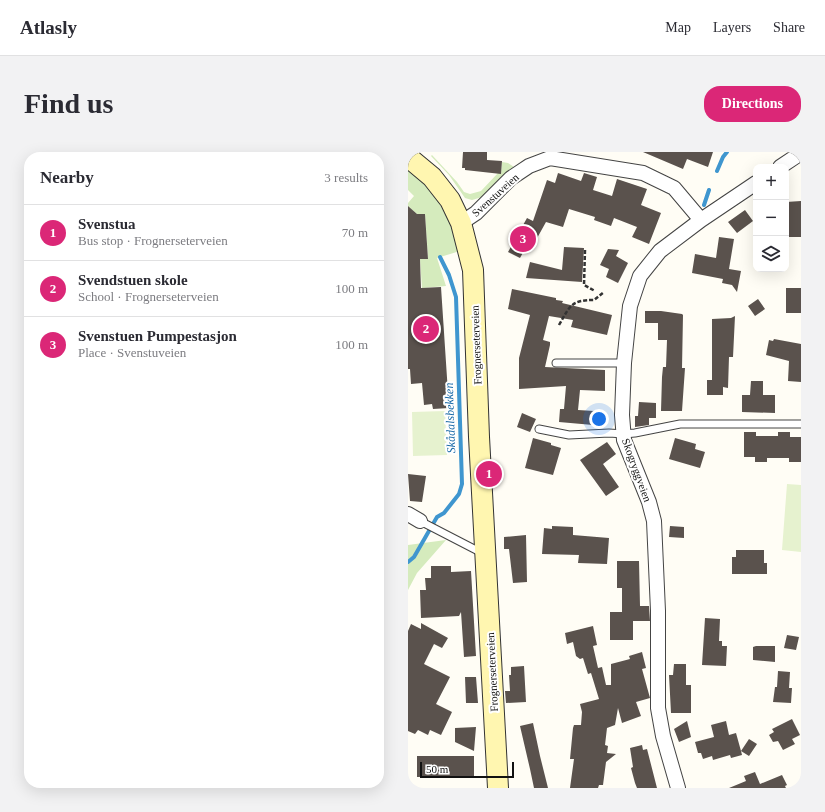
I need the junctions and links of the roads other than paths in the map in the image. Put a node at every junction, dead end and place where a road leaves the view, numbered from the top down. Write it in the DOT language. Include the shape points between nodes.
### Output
graph roads {
  1 [pos="801,153"];
  2 [pos="549,155"];
  3 [pos="408,157"];
  4 [pos="784,164"];
  5 [pos="753,185"];
  6 [pos="701,220"];
  7 [pos="461,223"];
  8 [pos="624,362"];
  9 [pos="556,363"];
  10 [pos="801,424"];
  11 [pos="539,429"];
  12 [pos="624,434"];
  13 [pos="408,514"];
  14 [pos="420,521"];
  15 [pos="486,555"];
  16 [pos="498,788"];
  17 [pos="678,788"];
  1 -- 4 [label="street"];
  2 -- 6 [label="street, Svenstuveien" via="643,173 674,188"];
  2 -- 7 [label="street, Svenstuveien" via="511,178 476,213"];
  3 -- 7 [label="main road, Frognerseterveien" via="432,177 450,200"];
  5 -- 6 [label="street, Skogryggveien"];
  6 -- 8 [label="street, Skogryggveien" via="660,251 640,276 630,306"];
  7 -- 15 [label="main road, Frognerseterveien" via="470,253 474,285"];
  8 -- 9 [label="lane"];
  8 -- 12 [label="street, Skogryggveien"];
  10 -- 12 [label="lane" via="680,424"];
  11 -- 12 [label="lane" via="569,435"];
  12 -- 17 [label="street, Skogryggveien" via="654,521 658,611 658,708"];
  13 -- 14 [label="street"];
  14 -- 15 [label="lane"];
  15 -- 16 [label="main road, Frognerseterveien"];
}
